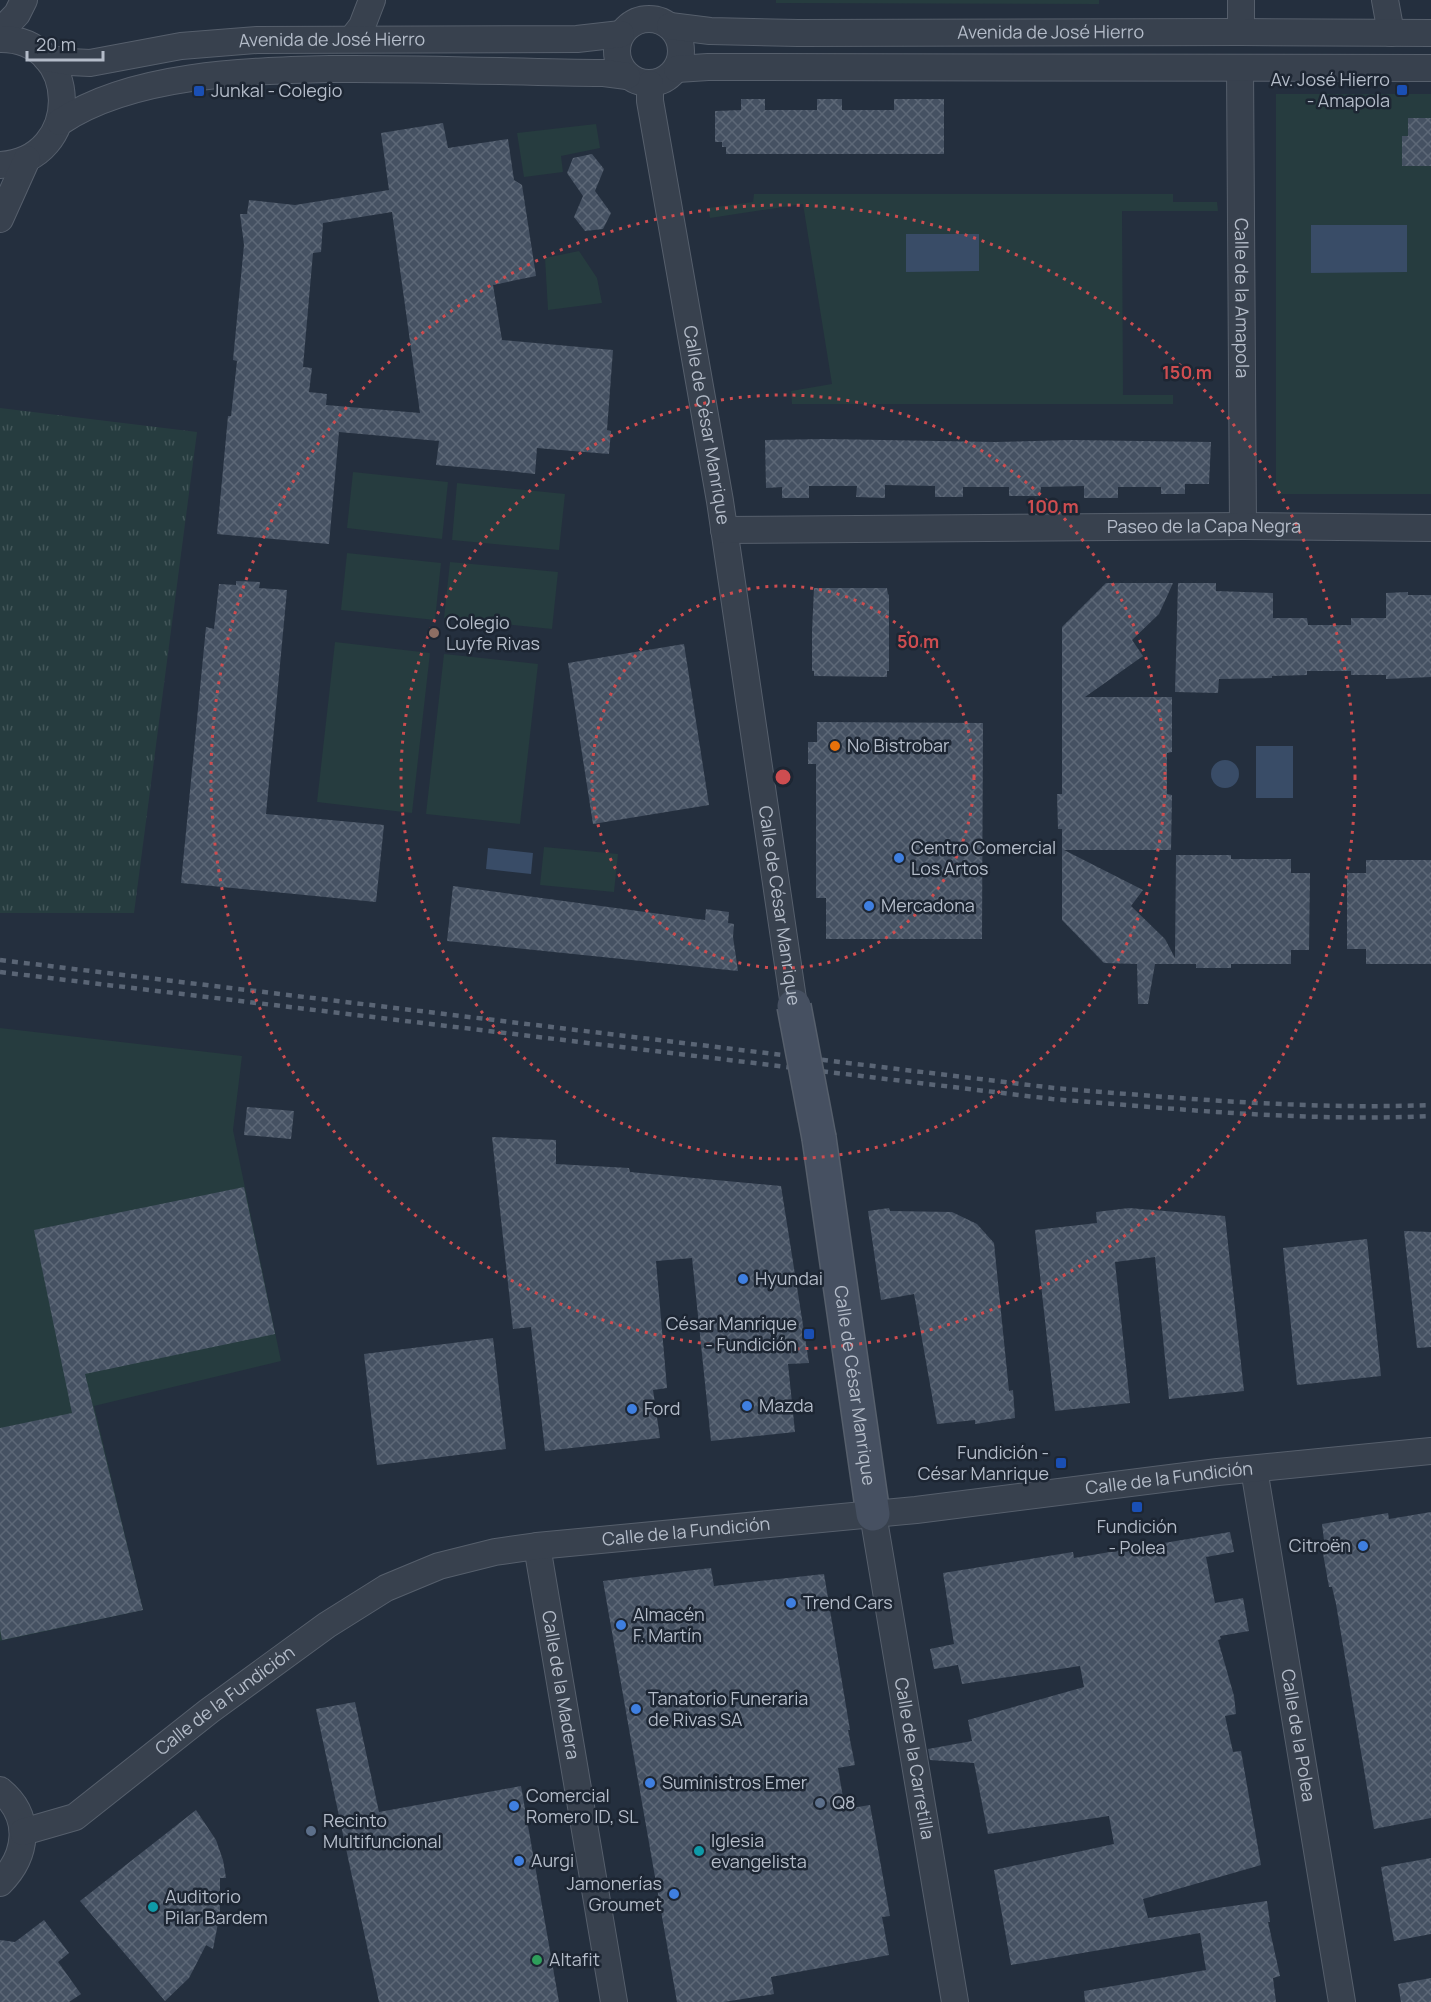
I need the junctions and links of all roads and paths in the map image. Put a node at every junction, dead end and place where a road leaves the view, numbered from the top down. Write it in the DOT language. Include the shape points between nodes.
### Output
graph roads {
  1 [pos="24,0"];
  2 [pos="372,0"];
  3 [pos="1241,0"];
  4 [pos="1385,0"];
  5 [pos="645,9"];
  6 [pos="670,26"];
  7 [pos="0,32"];
  8 [pos="1241,32"];
  9 [pos="1390,33"];
  10 [pos="1431,33"];
  11 [pos="621,34"];
  12 [pos="0,39"];
  13 [pos="352,39"];
  14 [pos="46,58"];
  15 [pos="1240,68"];
  16 [pos="1431,68"];
  17 [pos="676,69"];
  18 [pos="638,80"];
  19 [pos="60,122"];
  20 [pos="27,159"];
  21 [pos="0,165"];
  22 [pos="0,219"];
  23 [pos="1243,526"];
  24 [pos="1431,528"];
  25 [pos="724,530"];
  26 [pos="794,1006"];
  27 [pos="1431,1450"];
  28 [pos="1254,1469"];
  29 [pos="873,1514"];
  30 [pos="537,1546"];
  31 [pos="0,1790"];
  32 [pos="23,1832"];
  33 [pos="0,1883"];
  34 [pos="614,2002"];
  35 [pos="955,2002"];
  36 [pos="1342,2002"];
  1 -- 7 [label="street"];
  2 -- 13 [label="street"];
  3 -- 8 [label="street"];
  4 -- 9 [label="street"];
  5 -- 6 [label="street"];
  5 -- 11 [label="street"];
  6 -- 8 [label="street, Avenida de José Hierro" via="798,33"];
  6 -- 17 [label="street" via="681,48"];
  8 -- 9 [label="street, Avenida de José Hierro"];
  9 -- 10 [label="street, Avenida de José Hierro"];
  11 -- 13 [label="street, Avenida de José Hierro" via="578,39"];
  11 -- 18 [label="street" via="617,45 620,66"];
  12 -- 14 [label="street" via="21,42"];
  13 -- 14 [label="street, Avenida de José Hierro" via="181,46 90,63"];
  14 -- 19 [label="street" via="61,88"];
  15 -- 16 [label="street, Avenida de José Hierro"];
  15 -- 17 [label="street, Avenida de José Hierro"];
  15 -- 23 [label="street, Calle de la Amapola"];
  17 -- 18 [label="street" via="665,80"];
  18 -- 19 [label="street, Avenida de José Hierro" via="604,73 413,68 255,71 189,78 137,90 98,102"];
  18 -- 25 [label="street, Calle de César Manrique" via="650,101"];
  19 -- 20 [label="street" via="41,149"];
  20 -- 21 [label="street"];
  20 -- 22 [label="street"];
  23 -- 24 [label="street, Paseo de la Capa Negra"];
  23 -- 25 [label="street, Paseo de la Capa Negra"];
  25 -- 26 [label="street, Calle de César Manrique"];
  26 -- 29 [label="street, Calle de César Manrique, bridge" via="819,1138"];
  27 -- 28 [label="street, Calle de la Fundición"];
  28 -- 29 [label="street, Calle de la Fundición"];
  28 -- 36 [label="street, Calle de la Polea"];
  29 -- 30 [label="street, Calle de la Fundición"];
  29 -- 35 [label="street, Calle de la Carretilla"];
  30 -- 32 [label="street, Calle de la Fundición" via="439,1566 386,1588 327,1625 209,1711 75,1817"];
  30 -- 34 [label="street, Calle de la Madera"];
  31 -- 32 [label="street" via="18,1813"];
  32 -- 33 [label="street" via="14,1867"];
}
